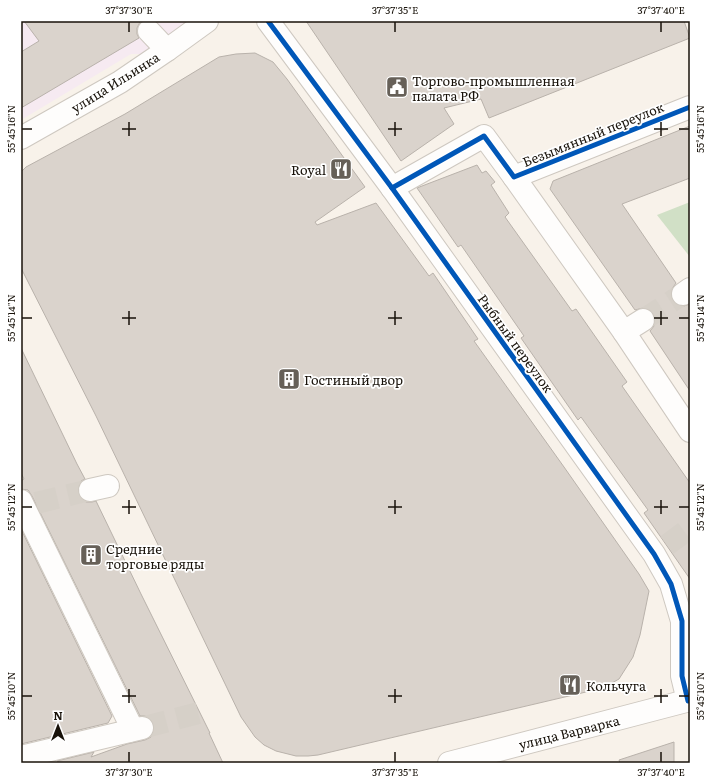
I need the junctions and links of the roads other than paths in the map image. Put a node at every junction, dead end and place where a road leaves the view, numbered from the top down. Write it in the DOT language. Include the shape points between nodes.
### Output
graph roads {
  1 [pos="207,21"];
  2 [pos="268,21"];
  3 [pos="149,31"];
  4 [pos="167,50"];
  5 [pos="690,107"];
  6 [pos="21,138"];
  7 [pos="514,177"];
  8 [pos="392,188"];
  9 [pos="643,320"];
  10 [pos="624,332"];
  11 [pos="690,431"];
  12 [pos="27,503"];
  13 [pos="689,700"];
  14 [pos="21,757"];
  15 [pos="449,763"];
  1 -- 4 [label="street, улица Ильинка"];
  2 -- 8 [label="street, Рыбный переулок"];
  3 -- 4 [label="street"];
  4 -- 6 [label="street, улица Ильинка" via="120,82"];
  5 -- 7 [label="street, Безымянный переулок"];
  7 -- 8 [label="street, Безымянный переулок" via="484,136"];
  7 -- 10 [label="street"];
  8 -- 13 [label="street, Рыбный переулок" via="660,550 682,621 682,676"];
  9 -- 10 [label="street"];
  10 -- 11 [label="street"];
  12 -- 14 [label="street" via="131,726 137,729"];
  13 -- 15 [label="street, улица Варварка"];
}
